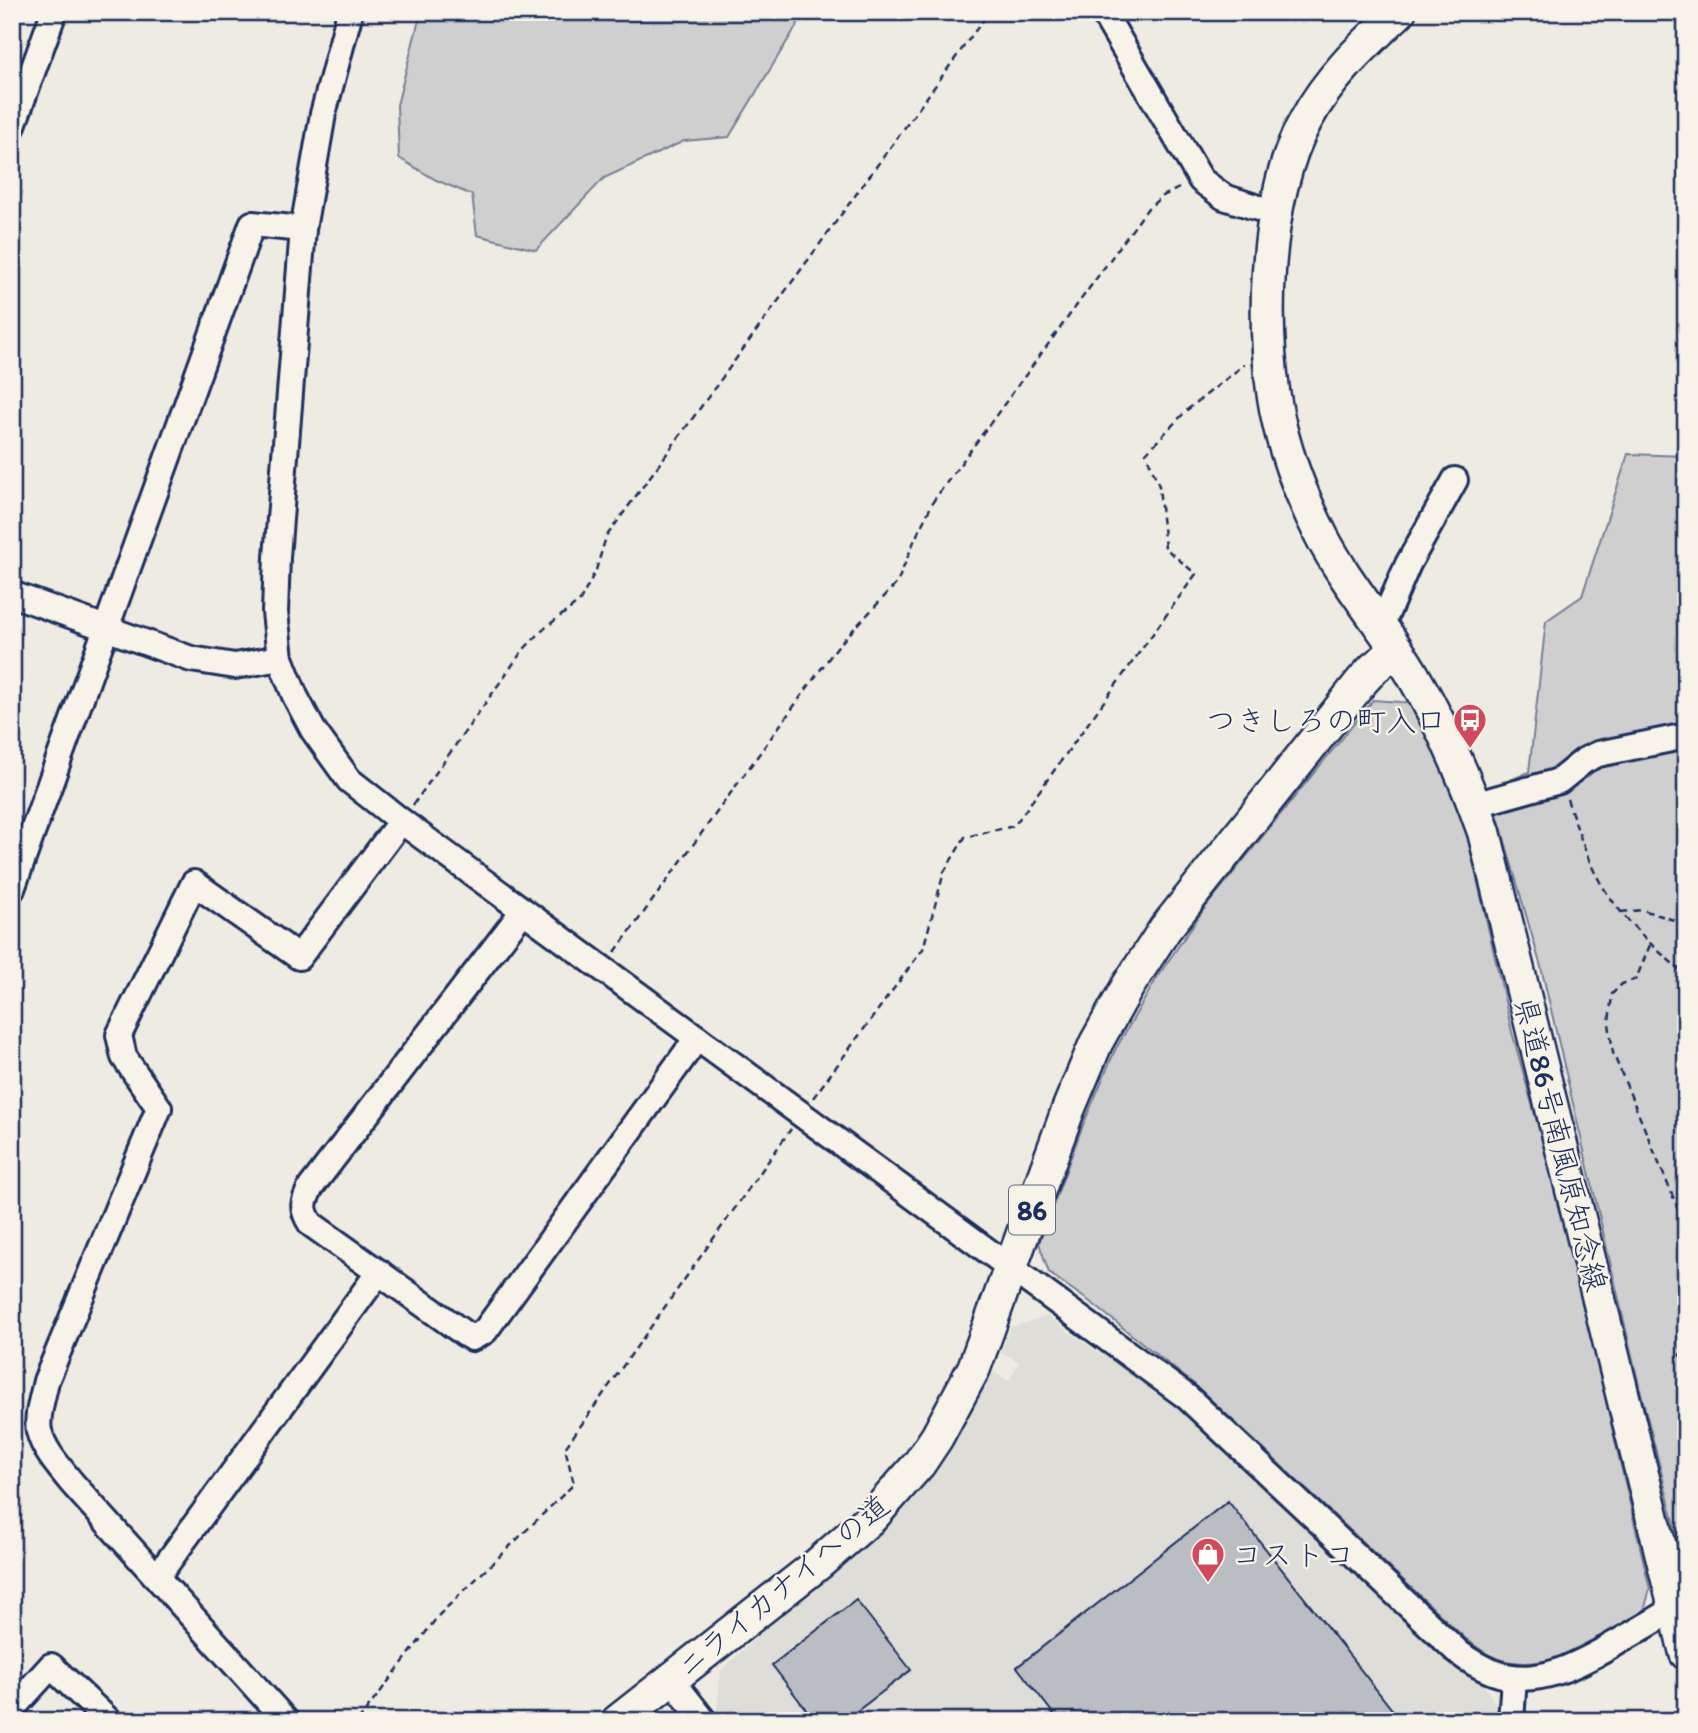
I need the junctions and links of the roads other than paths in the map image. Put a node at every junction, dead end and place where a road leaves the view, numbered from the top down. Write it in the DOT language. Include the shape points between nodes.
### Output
graph roads {
  1 [pos="54,12"];
  2 [pos="350,12"];
  3 [pos="1399,12"];
  4 [pos="1114,17"];
  5 [pos="12,128"];
  6 [pos="1275,213"];
  7 [pos="303,229"];
  8 [pos="1455,480"];
  9 [pos="12,594"];
  10 [pos="1378,624"];
  11 [pos="107,628"];
  12 [pos="1397,650"];
  13 [pos="280,658"];
  14 [pos="1686,736"];
  15 [pos="1474,805"];
  16 [pos="401,821"];
  17 [pos="12,888"];
  18 [pos="523,911"];
  19 [pos="697,1038"];
  20 [pos="1011,1268"];
  21 [pos="379,1272"];
  22 [pos="158,1577"];
  23 [pos="1675,1608"];
  24 [pos="1686,1653"];
  25 [pos="1514,1678"];
  26 [pos="671,1679"];
  27 [pos="12,1709"];
  28 [pos="109,1721"];
  29 [pos="286,1721"];
  30 [pos="618,1721"];
  31 [pos="704,1721"];
  32 [pos="1511,1721"];
  1 -- 5 [label="street"];
  2 -- 7 [label="street" via="323,114"];
  3 -- 6 [label="main road, 県道86号南風原知念線" via="1352,56 1304,122 1279,188"];
  4 -- 6 [label="street" via="1148,93 1200,180 1224,197"];
  6 -- 10 [label="main road, 県道86号南風原知念線" via="1268,307 1279,424 1322,537"];
  7 -- 11 [label="street" via="252,224"];
  7 -- 13 [label="street" via="277,557 275,612"];
  8 -- 10 [label="street"];
  9 -- 11 [label="street"];
  10 -- 12 [label="main road, 県道86号南風原知念線"];
  11 -- 13 [label="street" via="191,659 235,666"];
  11 -- 17 [label="street"];
  12 -- 15 [label="main road, 県道86号南風原知念線" via="1452,747"];
  12 -- 20 [label="main road, ニライカナイへの道 / 86" via="1362,681 1165,929 1128,986 1096,1043"];
  13 -- 16 [label="street" via="313,730 349,780"];
  14 -- 15 [label="street" via="1598,754 1559,781"];
  15 -- 23 [label="main road, 県道86号南風原知念線"];
  16 -- 18 [label="street"];
  16 -- 22 [label="street" via="299,957 194,883 119,1035 124,1057 159,1108 46,1381 39,1431 50,1456 72,1483"];
  18 -- 19 [label="street"];
  18 -- 21 [label="street" via="311,1187 303,1204 311,1224"];
  19 -- 20 [label="street"];
  19 -- 21 [label="street" via="485,1331 472,1338"];
  20 -- 25 [label="street" via="1187,1397 1459,1653 1473,1664"];
  20 -- 26 [label="main road, ニライカナイへの道 / 86" via="956,1404 898,1490 818,1564"];
  21 -- 22 [label="street"];
  22 -- 29 [label="street"];
  23 -- 24 [label="main road, 県道86号南風原知念線"];
  23 -- 25 [label="street" via="1572,1668 1530,1679"];
  25 -- 32 [label="street"];
  26 -- 30 [label="main road, ニライカナイへの道 / 86"];
  26 -- 31 [label="street"];
  27 -- 28 [label="street" via="51,1666"];
}
